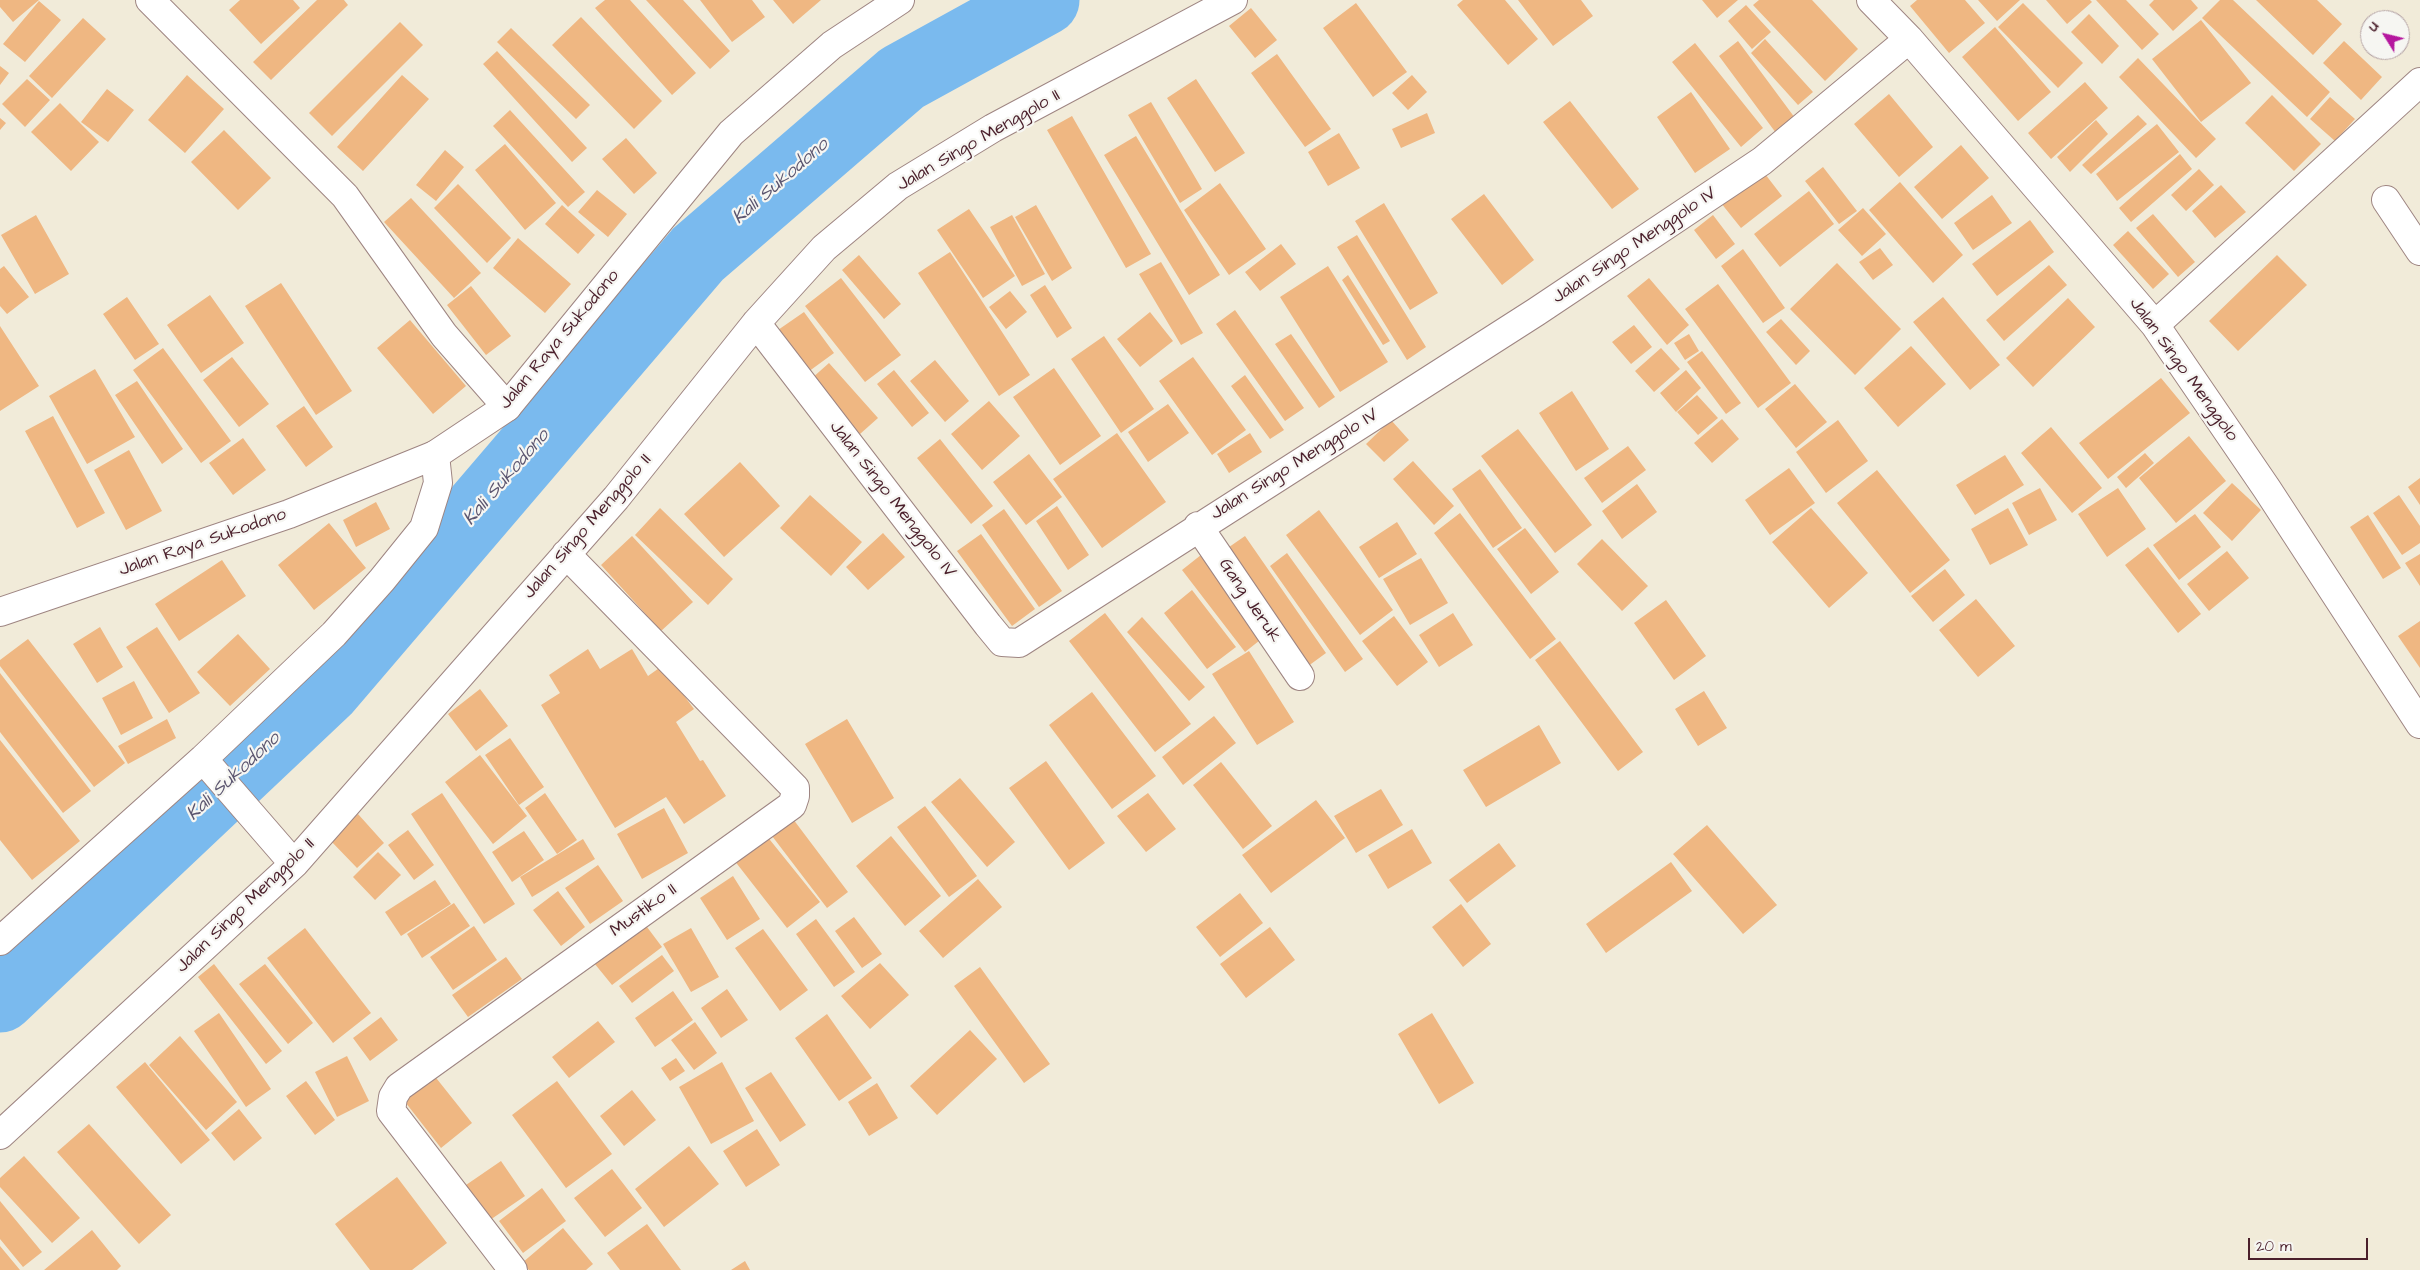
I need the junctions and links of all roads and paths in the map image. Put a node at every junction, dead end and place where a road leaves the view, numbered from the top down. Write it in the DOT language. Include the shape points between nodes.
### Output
graph roads {
  1 [pos="150,0"];
  2 [pos="900,0"];
  3 [pos="1234,0"];
  4 [pos="1874,1"];
  5 [pos="1908,39"];
  6 [pos="2420,82"];
  7 [pos="2386,200"];
  8 [pos="2420,251"];
  9 [pos="756,323"];
  10 [pos="2155,325"];
  11 [pos="507,408"];
  12 [pos="435,455"];
  13 [pos="1198,526"];
  14 [pos="566,554"];
  15 [pos="0,612"];
  16 [pos="1300,676"];
  17 [pos="2420,724"];
  18 [pos="205,762"];
  19 [pos="290,859"];
  20 [pos="0,941"];
  21 [pos="0,1135"];
  22 [pos="513,1270"];
  1 -- 11 [label="street" via="345,196 444,335"];
  2 -- 11 [label="street, Jalan Raya Sukodono" via="832,45 731,133"];
  3 -- 9 [label="street, Jalan Singo Menggolo II" via="993,128 898,186 824,248"];
  4 -- 5 [label="street, Jalan Singo Menggolo"];
  5 -- 10 [label="street, Jalan Singo Menggolo"];
  5 -- 13 [label="street, Jalan Singo Menggolo IV" via="1762,161 1528,317"];
  6 -- 10 [label="street"];
  7 -- 8 [label="street"];
  9 -- 13 [label="street, Jalan Singo Menggolo IV" via="1002,642 1019,643"];
  9 -- 14 [label="street, Jalan Singo Menggolo II" via="616,498"];
  10 -- 17 [label="street, Jalan Singo Menggolo" via="2267,489"];
  11 -- 12 [label="street, Jalan Raya Sukodono"];
  12 -- 15 [label="street, Jalan Raya Sukodono" via="289,514"];
  12 -- 18 [label="street" via="438,483 424,528 334,634"];
  13 -- 16 [label="street, Gang Jeruk"];
  14 -- 19 [label="street, Jalan Singo Menggolo II"];
  14 -- 22 [label="street, Mustiko II" via="795,788 795,796 792,805 399,1088 393,1098 391,1111"];
  18 -- 19 [label="street"];
  18 -- 20 [label="street"];
  19 -- 21 [label="street, Jalan Singo Menggolo II"];
}
